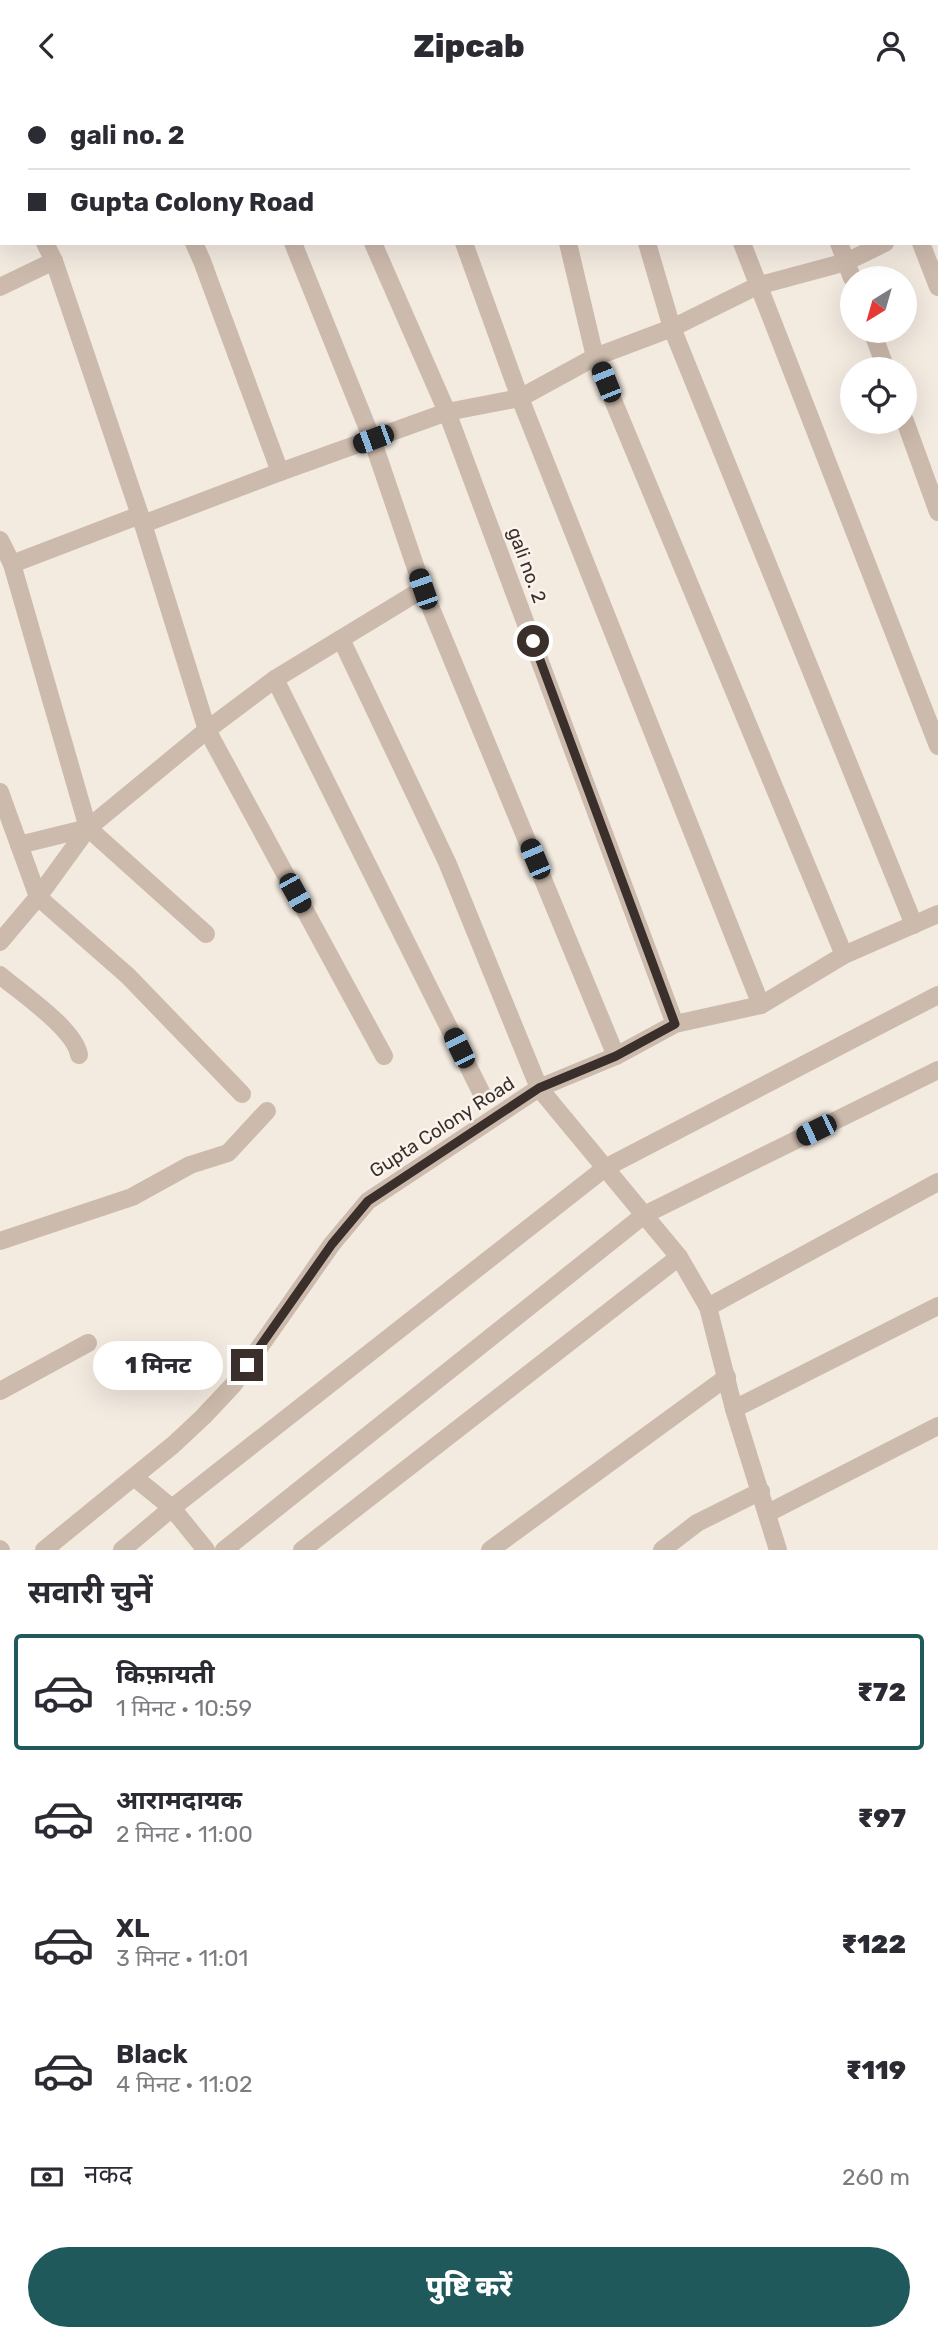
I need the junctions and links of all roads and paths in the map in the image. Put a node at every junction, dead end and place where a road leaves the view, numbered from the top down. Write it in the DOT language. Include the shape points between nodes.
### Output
graph roads {
  1 [pos="45,245"];
  2 [pos="195,245"];
  3 [pos="294,245"];
  4 [pos="374,245"];
  5 [pos="465,245"];
  6 [pos="568,245"];
  7 [pos="648,245"];
  8 [pos="743,245"];
  9 [pos="840,245"];
  10 [pos="882,245"];
  11 [pos="922,245"];
  12 [pos="54,261"];
  13 [pos="848,266"];
  14 [pos="854,266"];
  15 [pos="840,272"];
  16 [pos="758,286"];
  17 [pos="0,287"];
  18 [pos="938,287"];
  19 [pos="672,328"];
  20 [pos="595,357"];
  21 [pos="520,398"];
  22 [pos="447,412"];
  23 [pos="910,434"];
  24 [pos="373,439"];
  25 [pos="280,472"];
  26 [pos="938,512"];
  27 [pos="142,520"];
  28 [pos="0,540"];
  29 [pos="12,564"];
  30 [pos="423,589"];
  31 [pos="341,639"];
  32 [pos="275,679"];
  33 [pos="207,730"];
  34 [pos="938,745"];
  35 [pos="0,792"];
  36 [pos="88,828"];
  37 [pos="19,845"];
  38 [pos="38,897"];
  39 [pos="938,914"];
  40 [pos="914,925"];
  41 [pos="206,934"];
  42 [pos="0,942"];
  43 [pos="844,955"];
  44 [pos="0,975"];
  45 [pos="938,995"];
  46 [pos="761,1005"];
  47 [pos="675,1024"];
  48 [pos="79,1055"];
  49 [pos="384,1056"];
  50 [pos="616,1056"];
  51 [pos="938,1070"];
  52 [pos="539,1088"];
  53 [pos="242,1094"];
  54 [pos="482,1094"];
  55 [pos="267,1111"];
  56 [pos="605,1168"];
  57 [pos="938,1182"];
  58 [pos="644,1215"];
  59 [pos="0,1241"];
  60 [pos="679,1258"];
  61 [pos="938,1306"];
  62 [pos="708,1307"];
  63 [pos="88,1343"];
  64 [pos="727,1377"];
  65 [pos="0,1391"];
  66 [pos="734,1409"];
  67 [pos="938,1426"];
  68 [pos="134,1477"];
  69 [pos="761,1491"];
  70 [pos="172,1508"];
  71 [pos="768,1513"];
  72 [pos="44,1550"];
  73 [pos="122,1550"];
  74 [pos="206,1550"];
  75 [pos="223,1550"];
  76 [pos="302,1550"];
  77 [pos="490,1550"];
  78 [pos="662,1550"];
  79 [pos="778,1550"];
  1 -- 12 [label="street"];
  2 -- 25 [label="street"];
  3 -- 24 [label="street"];
  4 -- 22 [label="street, gali no. 2"];
  5 -- 21 [label="street"];
  6 -- 20 [label="street"];
  7 -- 19 [label="street"];
  8 -- 16 [label="street"];
  9 -- 13 [label="street"];
  10 -- 14 [label="street"];
  11 -- 18 [label="street"];
  12 -- 17 [label="street"];
  12 -- 27 [label="street"];
  15 -- 16 [label="street"];
  16 -- 19 [label="street"];
  16 -- 34 [label="street"];
  19 -- 20 [label="street"];
  19 -- 40 [label="street"];
  20 -- 21 [label="street"];
  20 -- 43 [label="street"];
  21 -- 22 [label="street"];
  21 -- 46 [label="street"];
  22 -- 24 [label="street"];
  22 -- 47 [label="street, gali no. 2"];
  23 -- 26 [label="street"];
  24 -- 25 [label="street"];
  24 -- 30 [label="street"];
  25 -- 27 [label="street"];
  27 -- 29 [label="street"];
  27 -- 33 [label="street"];
  28 -- 29 [label="street"];
  29 -- 36 [label="street"];
  30 -- 31 [label="street"];
  30 -- 50 [label="street"];
  31 -- 32 [label="street"];
  31 -- 52 [label="street" via="447,862"];
  32 -- 33 [label="street"];
  32 -- 54 [label="street"];
  33 -- 36 [label="street"];
  33 -- 49 [label="street"];
  35 -- 37 [label="street"];
  36 -- 37 [label="street"];
  36 -- 38 [label="street"];
  36 -- 41 [label="street"];
  37 -- 38 [label="street"];
  38 -- 42 [label="street"];
  38 -- 53 [label="street" via="128,976"];
  39 -- 40 [label="street, Gupta Colony Road"];
  40 -- 43 [label="street, Gupta Colony Road"];
  43 -- 46 [label="street, Gupta Colony Road"];
  44 -- 48 [label="street" via="66,1031"];
  45 -- 56 [label="street"];
  46 -- 47 [label="street, Gupta Colony Road"];
  47 -- 50 [label="street, Gupta Colony Road"];
  50 -- 52 [label="street, Gupta Colony Road"];
  51 -- 58 [label="street"];
  52 -- 56 [label="street"];
  52 -- 68 [label="street, Gupta Colony Road" via="368,1201 332,1244 233,1385"];
  55 -- 59 [label="street" via="228,1153 190,1165 132,1197"];
  56 -- 58 [label="street"];
  56 -- 70 [label="street"];
  57 -- 62 [label="street"];
  58 -- 60 [label="street"];
  58 -- 75 [label="street"];
  60 -- 62 [label="street"];
  60 -- 76 [label="street"];
  61 -- 66 [label="street"];
  62 -- 64 [label="street"];
  63 -- 65 [label="street"];
  64 -- 66 [label="street"];
  64 -- 77 [label="street"];
  66 -- 69 [label="street"];
  67 -- 71 [label="street"];
  68 -- 70 [label="street"];
  68 -- 72 [label="street, Gupta Colony Road"];
  69 -- 71 [label="street"];
  69 -- 78 [label="street" via="697,1523"];
  70 -- 73 [label="street"];
  70 -- 74 [label="street"];
  71 -- 79 [label="street"];
}
